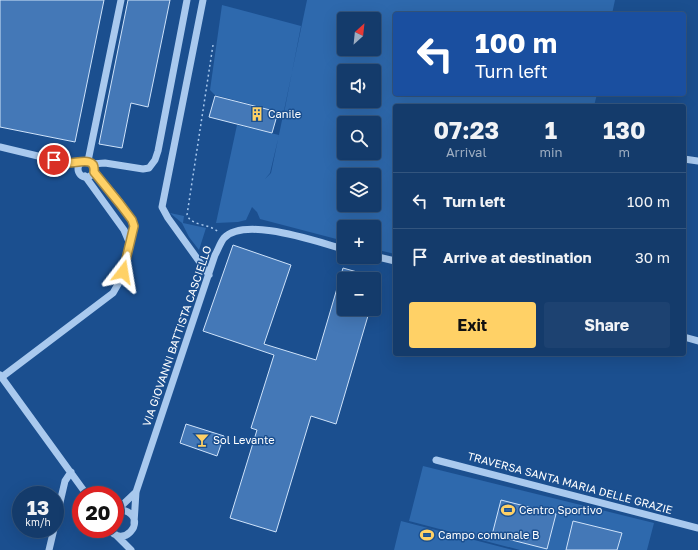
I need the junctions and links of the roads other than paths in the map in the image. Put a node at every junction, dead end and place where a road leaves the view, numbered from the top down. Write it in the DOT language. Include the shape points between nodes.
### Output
graph roads {
  1 [pos="121,0"];
  2 [pos="187,0"];
  3 [pos="203,0"];
  4 [pos="0,147"];
  5 [pos="686,159"];
  6 [pos="698,161"];
  7 [pos="87,162"];
  8 [pos="67,163"];
  9 [pos="94,172"];
  10 [pos="82,174"];
  11 [pos="130,244"];
  12 [pos="337,247"];
  13 [pos="381,258"];
  14 [pos="393,261"];
  15 [pos="209,275"];
  16 [pos="686,337"];
  17 [pos="698,340"];
  18 [pos="1,376"];
  19 [pos="436,460"];
  20 [pos="71,472"];
  21 [pos="64,486"];
  22 [pos="81,486"];
  23 [pos="136,492"];
  24 [pos="124,503"];
  25 [pos="124,512"];
  26 [pos="133,527"];
  27 [pos="698,528"];
  28 [pos="124,535"];
  29 [pos="52,538"];
  30 [pos="119,538"];
  31 [pos="49,550"];
  32 [pos="132,550"];
  1 -- 7 [label="street"];
  2 -- 7 [label="street" via="158,151 152,166 143,169"];
  3 -- 15 [label="street" via="162,207"];
  4 -- 8 [label="street"];
  5 -- 6 [label="street"];
  7 -- 8 [label="street"];
  7 -- 9 [label="street"];
  7 -- 10 [label="street" via="78,167"];
  8 -- 10 [label="street"];
  9 -- 10 [label="street" via="90,175"];
  9 -- 11 [label="street" via="132,220 134,231"];
  10 -- 11 [label="street" via="126,234"];
  11 -- 18 [label="street" via="121,279 113,293"];
  12 -- 15 [label="street, VIA GIOVANNI BATTISTA CASCIELLO" via="250,228 239,230 224,238"];
  13 -- 14 [label="street"];
  15 -- 23 [label="street, VIA GIOVANNI BATTISTA CASCIELLO"];
  16 -- 17 [label="street"];
  18 -- 20 [label="street"];
  19 -- 27 [label="street, TRAVERSA SANTA MARIA DELLE GRAZIE"];
  20 -- 21 [label="street"];
  20 -- 22 [label="street"];
  23 -- 24 [label="street, VIA GIOVANNI BATTISTA CASCIELLO"];
  23 -- 26 [label="street, VIA GIOVANNI BATTISTA CASCIELLO"];
  25 -- 26 [label="street" via="132,515"];
  26 -- 28 [label="street"];
  26 -- 32 [label="street, VIA GIOVANNI BATTISTA CASCIELLO"];
  29 -- 31 [label="street"];
  30 -- 32 [label="street"];
}
